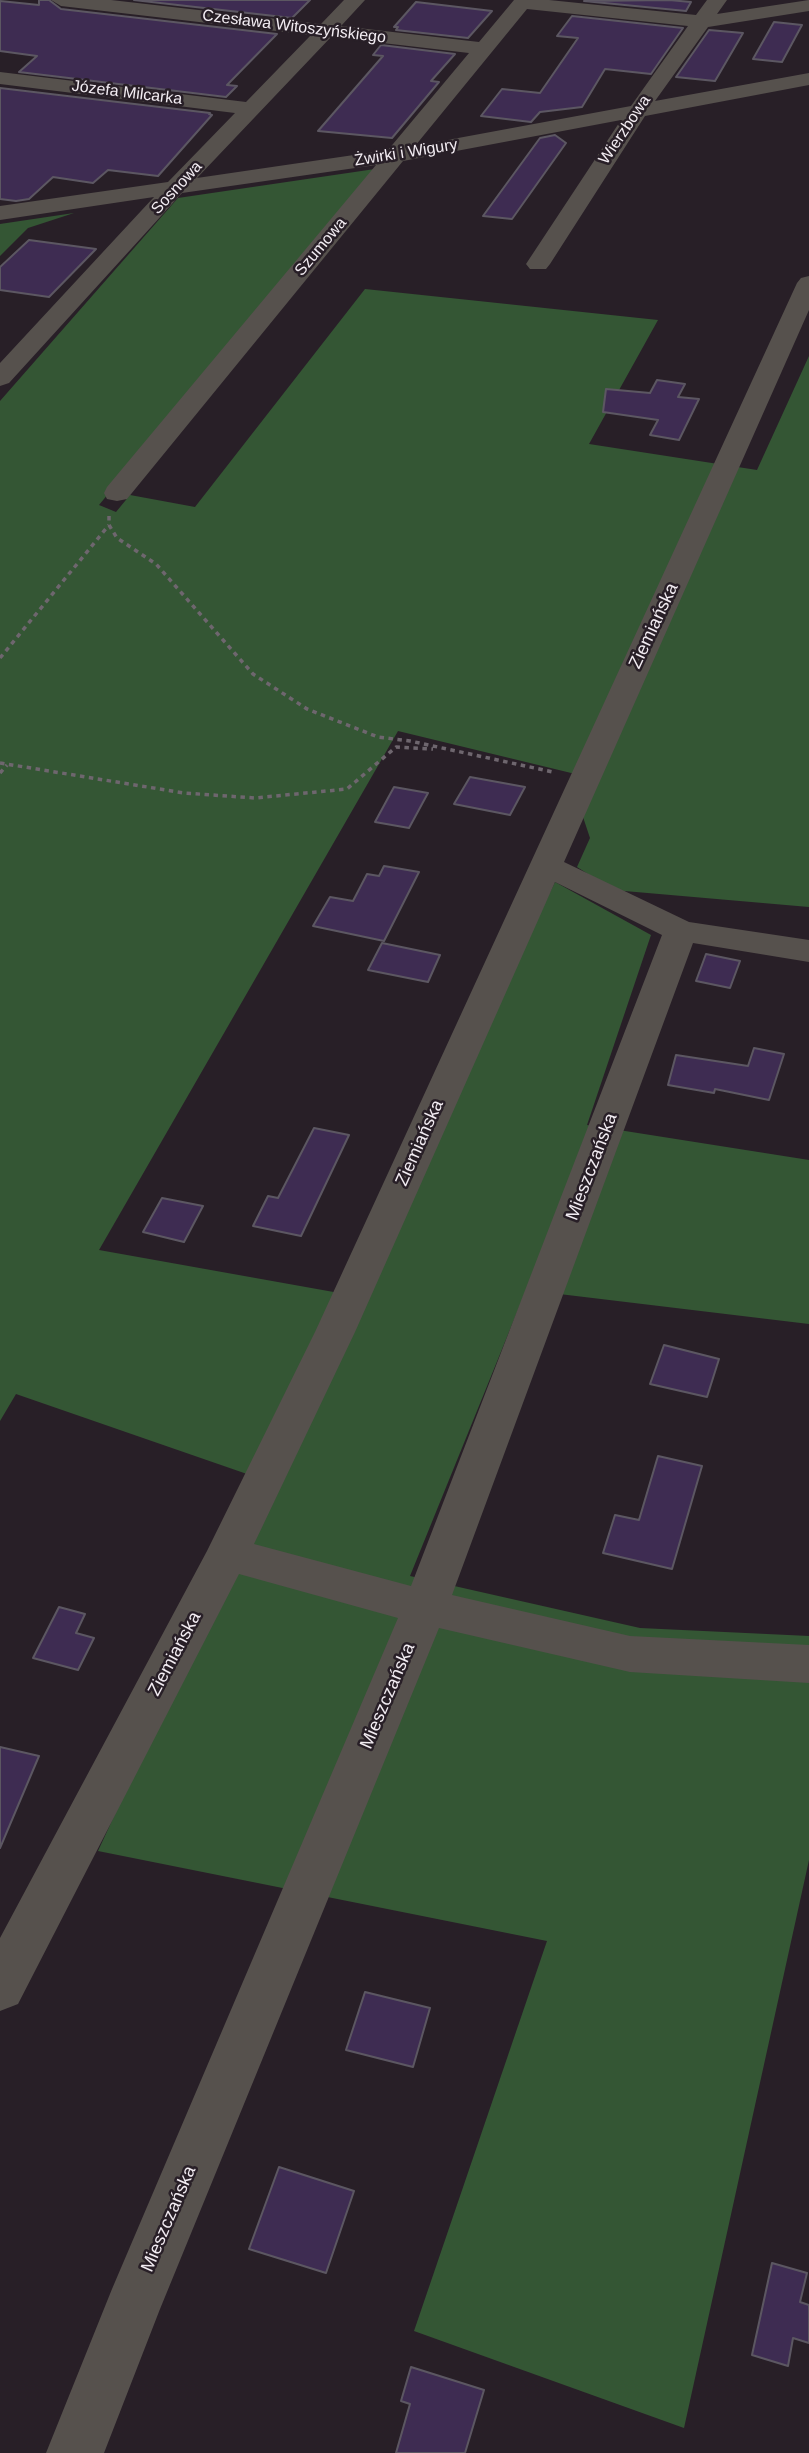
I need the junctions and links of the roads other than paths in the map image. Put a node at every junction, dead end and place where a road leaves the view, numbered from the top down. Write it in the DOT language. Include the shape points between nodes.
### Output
graph roads {
  1 [pos="61,0"];
  2 [pos="355,0"];
  3 [pos="717,0"];
  4 [pos="523,1"];
  5 [pos="809,5"];
  6 [pos="702,22"];
  7 [pos="326,31"];
  8 [pos="485,49"];
  9 [pos="0,78"];
  10 [pos="809,79"];
  11 [pos="253,109"];
  12 [pos="636,113"];
  13 [pos="394,156"];
  14 [pos="176,187"];
  15 [pos="0,213"];
  16 [pos="538,264"];
  17 [pos="809,283"];
  18 [pos="0,378"];
  19 [pos="117,493"];
  20 [pos="545,865"];
  21 [pos="681,931"];
  22 [pos="809,951"];
  23 [pos="228,1553"];
  24 [pos="425,1607"];
  25 [pos="809,1664"];
  26 [pos="0,1988"];
  27 [pos="75,2453"];
  1 -- 7 [label="street, Czesława Witoszyńskiego"];
  2 -- 7 [label="street, Sosnowa"];
  3 -- 6 [label="street, Wierzbowa"];
  4 -- 6 [label="street"];
  4 -- 8 [label="street, Szumowa"];
  5 -- 6 [label="street"];
  6 -- 12 [label="street, Wierzbowa"];
  7 -- 8 [label="street, Czesława Witoszyńskiego"];
  7 -- 11 [label="street, Sosnowa"];
  8 -- 13 [label="street, Szumowa"];
  9 -- 11 [label="street, Józefa Milcarka"];
  10 -- 12 [label="street, Żwirki i Wigury"];
  11 -- 14 [label="street, Sosnowa"];
  12 -- 13 [label="street, Żwirki i Wigury"];
  12 -- 16 [label="street, Wierzbowa"];
  13 -- 14 [label="street, Żwirki i Wigury"];
  13 -- 19 [label="street, Szumowa"];
  14 -- 15 [label="street, Żwirki i Wigury"];
  14 -- 18 [label="street, Sosnowa"];
  17 -- 20 [label="street, Ziemiańska"];
  20 -- 21 [label="street"];
  20 -- 23 [label="street, Ziemiańska" via="335,1332"];
  21 -- 22 [label="street"];
  21 -- 24 [label="street, Mieszczańska"];
  23 -- 24 [label="street"];
  23 -- 26 [label="street, Ziemiańska"];
  24 -- 25 [label="street" via="630,1654"];
  24 -- 27 [label="street, Mieszczańska"];
}
